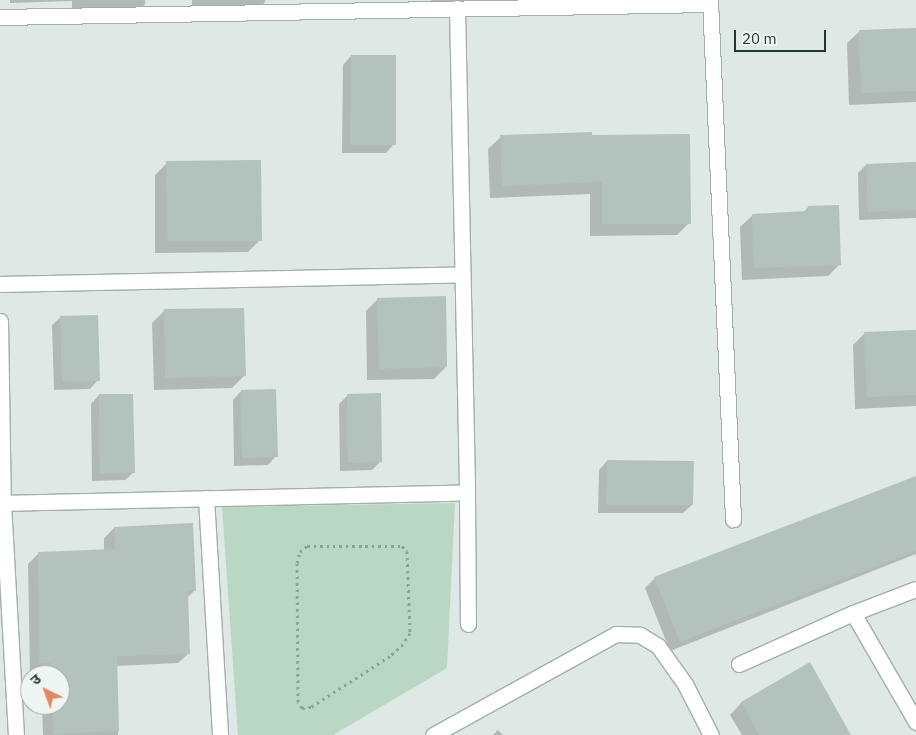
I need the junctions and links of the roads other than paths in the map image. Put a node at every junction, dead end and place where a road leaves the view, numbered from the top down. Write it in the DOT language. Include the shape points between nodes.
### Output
graph roads {
  1 [pos="710,2"];
  2 [pos="457,8"];
  3 [pos="0,17"];
  4 [pos="462,274"];
  5 [pos="0,284"];
  6 [pos="0,321"];
  7 [pos="467,492"];
  8 [pos="206,498"];
  9 [pos="1,503"];
  10 [pos="732,519"];
  11 [pos="916,589"];
  12 [pos="853,613"];
  13 [pos="468,624"];
  14 [pos="739,664"];
  15 [pos="916,722"];
  16 [pos="16,735"];
  17 [pos="220,735"];
  18 [pos="433,735"];
  19 [pos="711,735"];
  1 -- 2 [label="street"];
  1 -- 10 [label="street"];
  2 -- 3 [label="street"];
  2 -- 4 [label="street"];
  4 -- 5 [label="street"];
  4 -- 7 [label="street"];
  6 -- 9 [label="street"];
  7 -- 8 [label="street"];
  7 -- 13 [label="street"];
  8 -- 9 [label="street"];
  8 -- 17 [label="street"];
  9 -- 16 [label="street"];
  11 -- 12 [label="street"];
  12 -- 14 [label="street"];
  12 -- 15 [label="street"];
  18 -- 19 [label="street" via="616,634 640,635 658,646 685,684"];
}
